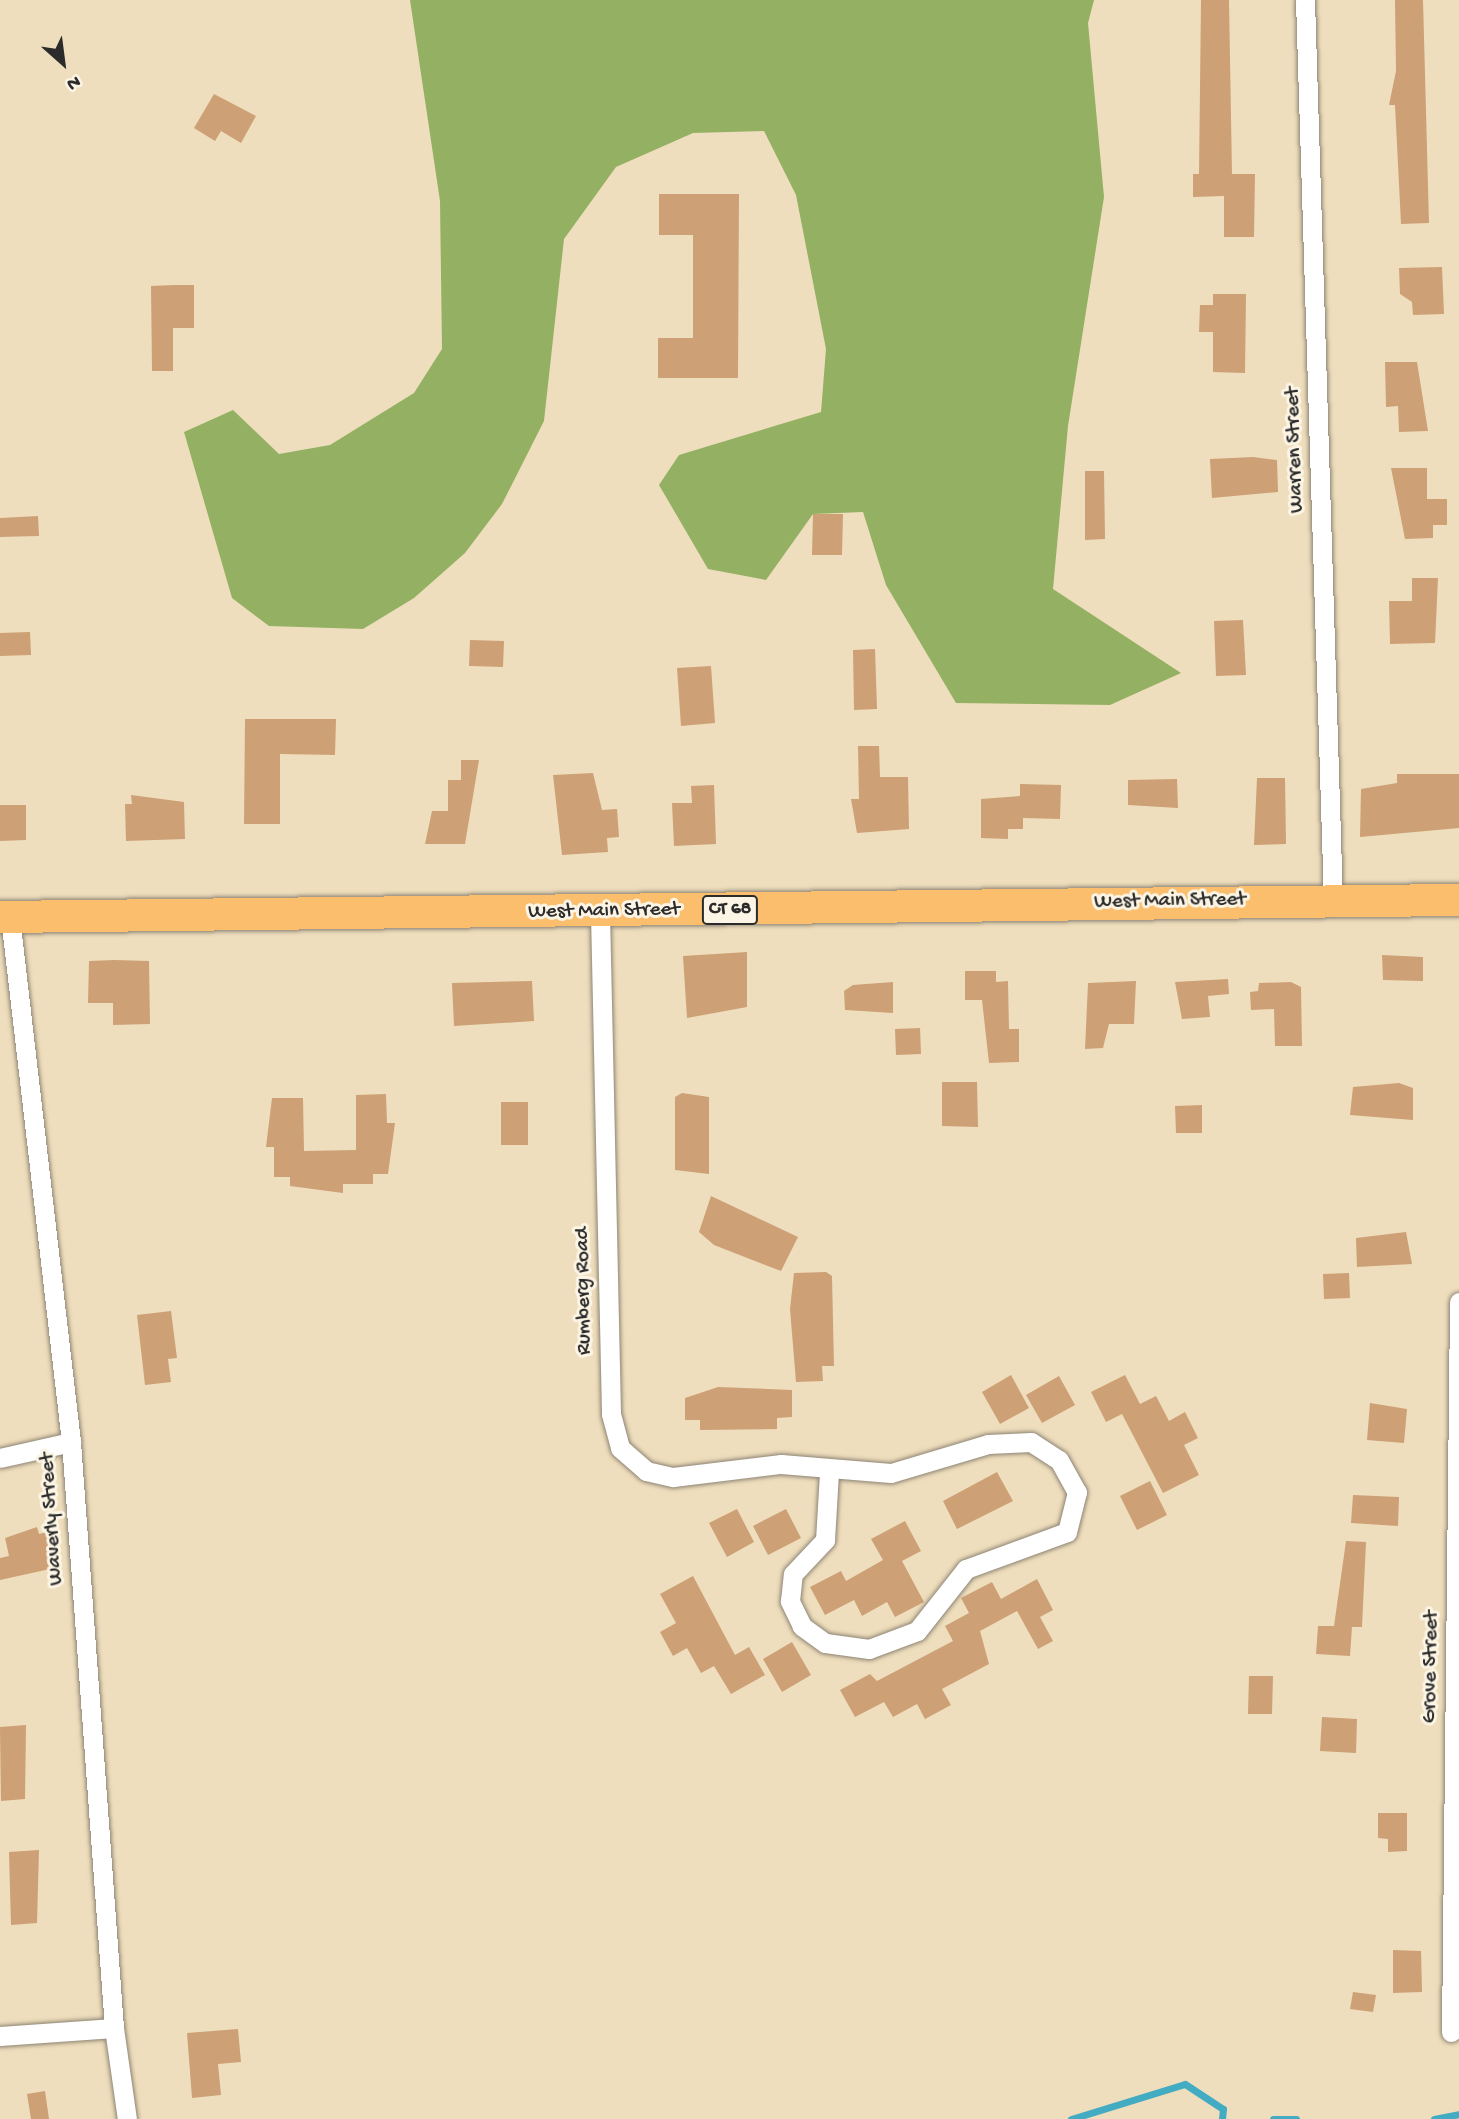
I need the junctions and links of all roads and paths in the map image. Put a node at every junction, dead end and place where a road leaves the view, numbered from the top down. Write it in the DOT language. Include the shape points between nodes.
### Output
graph roads {
  1 [pos="1305,0"];
  2 [pos="1333,899"];
  3 [pos="1459,900"];
  4 [pos="600,913"];
  5 [pos="5,917"];
  6 [pos="1459,1302"];
  7 [pos="71,1442"];
  8 [pos="0,1458"];
  9 [pos="829,1472"];
  10 [pos="114,2028"];
  11 [pos="1451,2032"];
  12 [pos="0,2036"];
  13 [pos="127,2119"];
  1 -- 2 [label="street, Warren Street"];
  2 -- 3 [label="main road, West Main Street / CT 68"];
  2 -- 4 [label="main road, West Main Street / CT 68"];
  4 -- 5 [label="main road, West Main Street / CT 68"];
  4 -- 9 [label="street, Rumberg Road" via="611,1414 620,1448 646,1471 673,1477 781,1464"];
  5 -- 7 [label="street, Waverly Street"];
  6 -- 11 [label="street, Grove Street"];
  7 -- 8 [label="street"];
  7 -- 10 [label="street, Waverly Street"];
  9 -- 9 [label="street, Rumberg Road" via="891,1473 989,1444 1031,1442 1059,1460 1077,1492 1068,1532 966,1569 916,1631 869,1649 825,1643 802,1626 790,1601 793,1574 825,1540"];
  10 -- 12 [label="street"];
  10 -- 13 [label="street, Waverly Street"];
}
